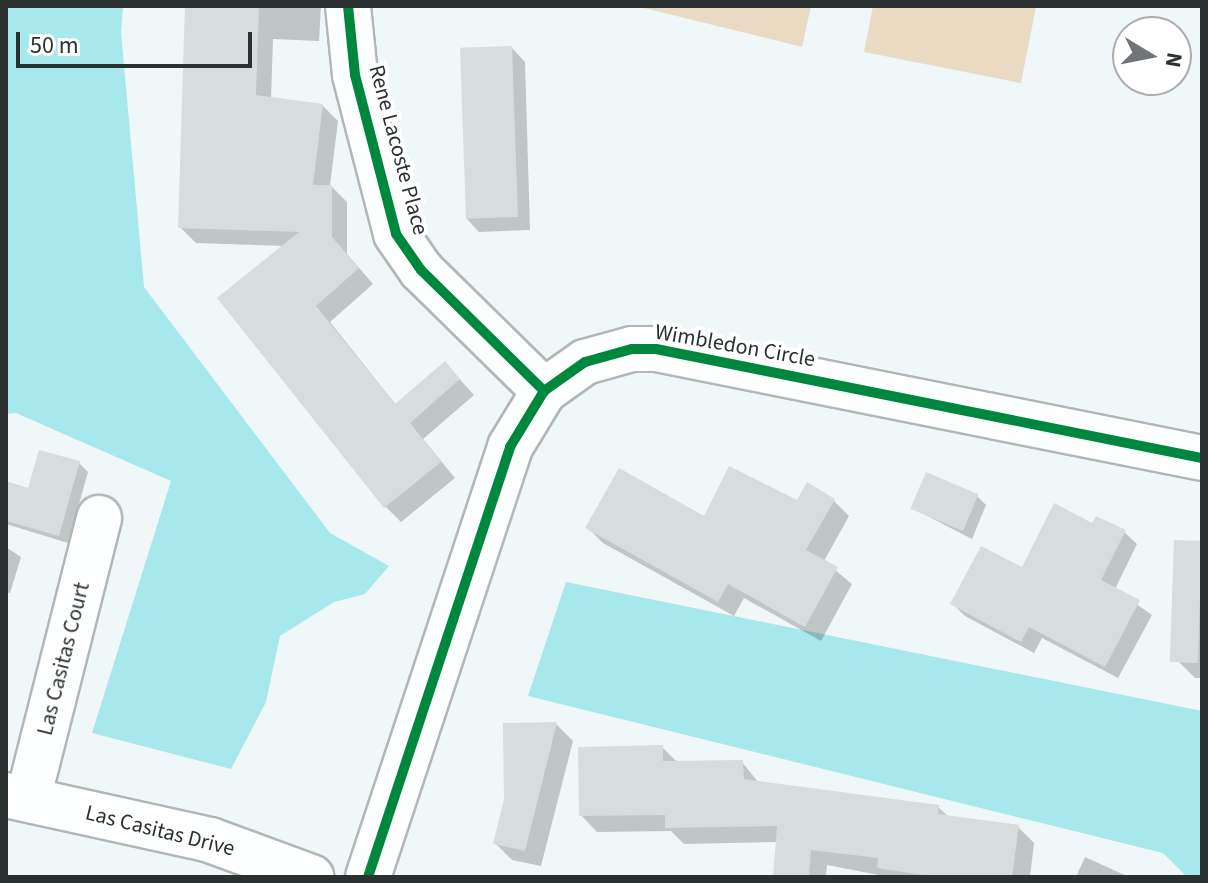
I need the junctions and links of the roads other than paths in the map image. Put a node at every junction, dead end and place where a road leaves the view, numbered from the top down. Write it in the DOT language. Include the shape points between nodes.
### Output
graph roads {
  1 [pos="348,6"];
  2 [pos="544,391"];
  3 [pos="1202,458"];
  4 [pos="99,518"];
  5 [pos="17,797"];
  6 [pos="311,877"];
  7 [pos="368,877"];
  1 -- 2 [label="street, Rene Lacoste Place" via="355,75 396,234 421,270"];
  2 -- 3 [label="street, Wimbledon Circle" via="585,362 632,349 656,349"];
  2 -- 7 [label="street, Wimbledon Circle" via="510,447"];
  4 -- 5 [label="street, Las Casitas Court"];
  5 -- 6 [label="street, Las Casitas Drive" via="210,840"];
}
